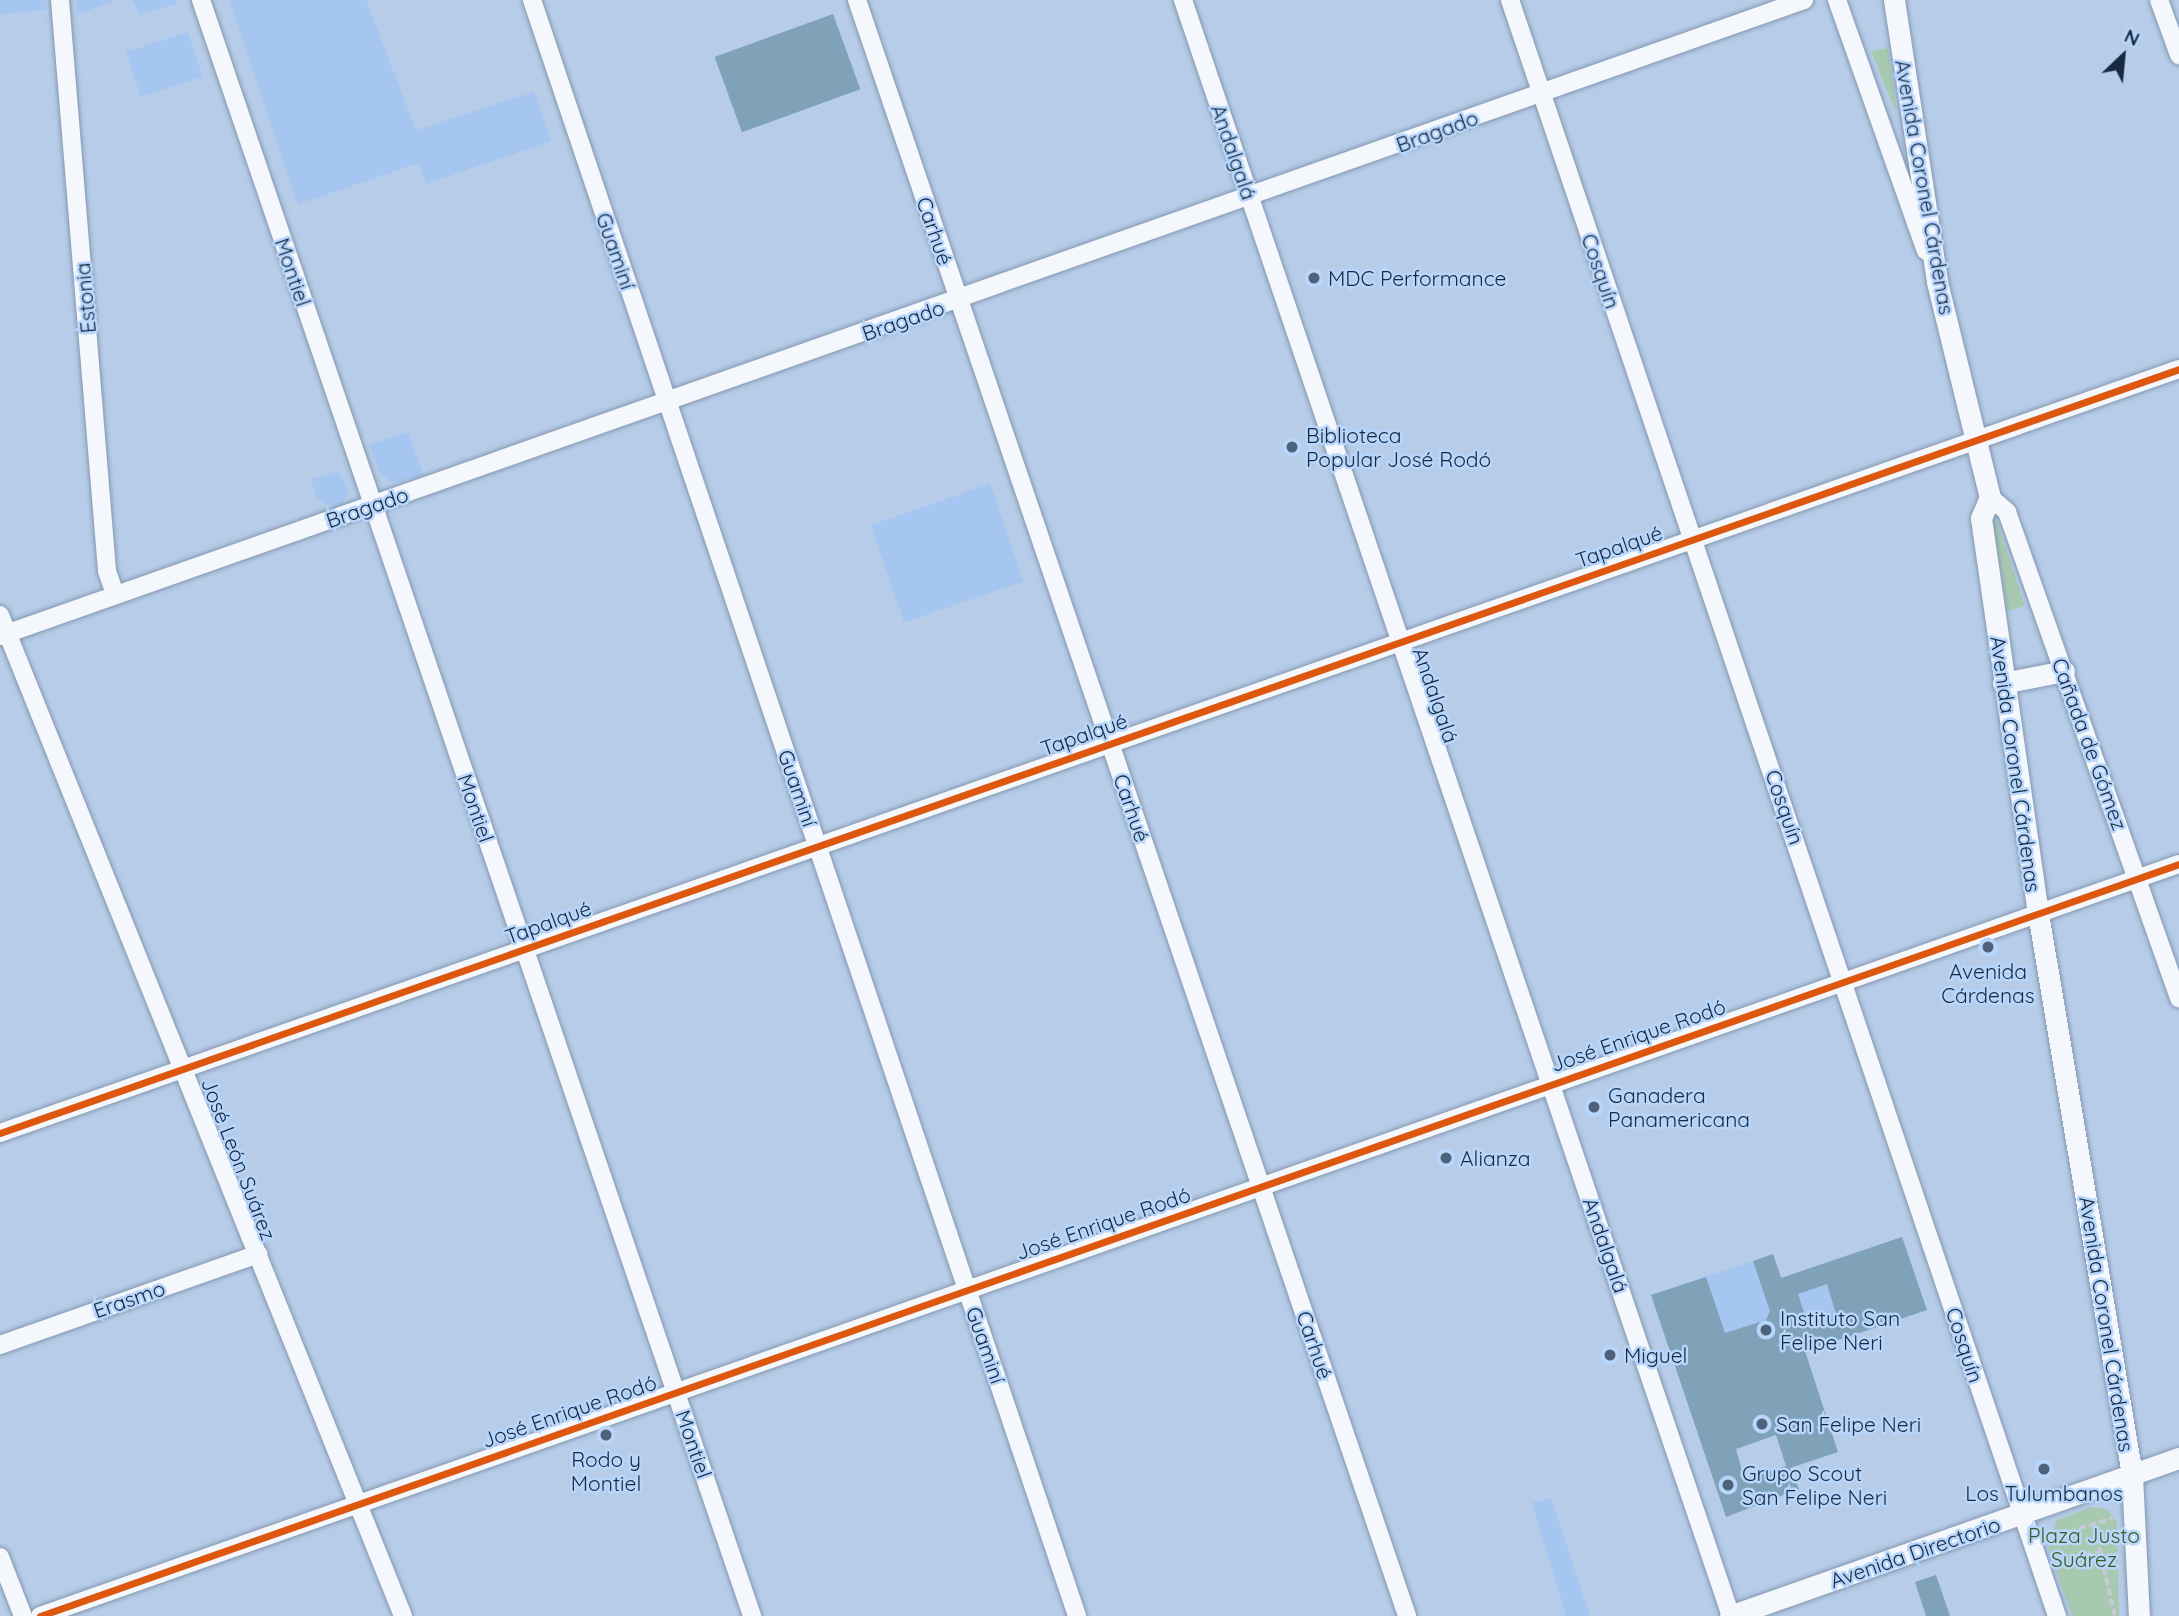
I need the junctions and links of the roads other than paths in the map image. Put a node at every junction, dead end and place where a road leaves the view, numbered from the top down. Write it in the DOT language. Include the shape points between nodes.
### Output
graph roads {
  1 [pos="60,0"];
  2 [pos="201,0"];
  3 [pos="532,0"];
  4 [pos="857,0"];
  5 [pos="1183,0"];
  6 [pos="1510,0"];
  7 [pos="1804,0"];
  8 [pos="1837,0"];
  9 [pos="1894,0"];
  10 [pos="2160,0"];
  11 [pos="2179,55"];
  12 [pos="1541,94"];
  13 [pos="1250,197"];
  14 [pos="1937,282"];
  15 [pos="959,301"];
  16 [pos="2179,369"];
  17 [pos="666,400"];
  18 [pos="1977,441"];
  19 [pos="1990,497"];
  20 [pos="372,506"];
  21 [pos="1692,539"];
  22 [pos="115,594"];
  23 [pos="0,615"];
  24 [pos="4,635"];
  25 [pos="1400,642"];
  26 [pos="2064,671"];
  27 [pos="2003,683"];
  28 [pos="1110,744"];
  29 [pos="818,844"];
  30 [pos="2179,864"];
  31 [pos="2138,878"];
  32 [pos="2038,913"];
  33 [pos="525,949"];
  34 [pos="1845,981"];
  35 [pos="2179,998"];
  36 [pos="184,1068"];
  37 [pos="1552,1084"];
  38 [pos="0,1133"];
  39 [pos="1261,1187"];
  40 [pos="258,1254"];
  41 [pos="967,1289"];
  42 [pos="0,1345"];
  43 [pos="676,1392"];
  44 [pos="2179,1458"];
  45 [pos="2132,1475"];
  46 [pos="357,1503"];
  47 [pos="2022,1516"];
  48 [pos="0,1557"];
  49 [pos="23,1616"];
  50 [pos="40,1616"];
  51 [pos="403,1616"];
  52 [pos="752,1616"];
  53 [pos="1077,1616"];
  54 [pos="1407,1616"];
  55 [pos="1731,1616"];
  56 [pos="2057,1616"];
  57 [pos="2139,1616"];
  1 -- 22 [label="street, Estonia" via="107,571"];
  2 -- 20 [label="street, Montiel"];
  3 -- 17 [label="street, Guaminí"];
  4 -- 15 [label="street, Carhué"];
  5 -- 13 [label="street, Andalgalá"];
  6 -- 12 [label="street, Cosquín"];
  7 -- 12 [label="street, Bragado"];
  8 -- 14 [label="street"];
  9 -- 14 [label="street, Avenida Coronel Cárdenas"];
  10 -- 11 [label="street"];
  12 -- 13 [label="street, Bragado"];
  12 -- 21 [label="street, Cosquín"];
  13 -- 15 [label="street, Bragado"];
  13 -- 25 [label="street, Andalgalá"];
  14 -- 18 [label="street, Avenida Coronel Cárdenas"];
  15 -- 17 [label="street, Bragado"];
  15 -- 28 [label="street, Carhué"];
  16 -- 18 [label="street, Tapalqué"];
  17 -- 20 [label="street, Bragado"];
  17 -- 29 [label="street, Guaminí"];
  18 -- 19 [label="street, Avenida Coronel Cárdenas"];
  18 -- 21 [label="street, Tapalqué"];
  19 -- 26 [label="street, Cañada de Gómez" via="2007,512"];
  19 -- 27 [label="street, Avenida Coronel Cárdenas" via="1981,519"];
  20 -- 22 [label="street, Bragado"];
  20 -- 33 [label="street, Montiel"];
  21 -- 25 [label="street, Tapalqué"];
  21 -- 34 [label="street, Cosquín"];
  22 -- 24 [label="street, Bragado"];
  23 -- 24 [label="street, José León Suárez"];
  24 -- 36 [label="street, José León Suárez"];
  25 -- 28 [label="street, Tapalqué"];
  25 -- 37 [label="street, Andalgalá"];
  26 -- 27 [label="street"];
  26 -- 31 [label="street, Cañada de Gómez"];
  27 -- 32 [label="street, Avenida Coronel Cárdenas"];
  28 -- 29 [label="street, Tapalqué"];
  28 -- 39 [label="street, Carhué"];
  29 -- 33 [label="street, Tapalqué"];
  29 -- 41 [label="street, Guaminí"];
  30 -- 31 [label="street, José Enrique Rodó"];
  31 -- 32 [label="street, José Enrique Rodó"];
  31 -- 35 [label="street, Cañada de Gómez"];
  32 -- 34 [label="street, José Enrique Rodó"];
  32 -- 45 [label="street, Avenida Coronel Cárdenas"];
  33 -- 36 [label="street, Tapalqué"];
  33 -- 43 [label="street, Montiel"];
  34 -- 37 [label="street, José Enrique Rodó"];
  34 -- 47 [label="street, Cosquín"];
  36 -- 38 [label="street, Tapalqué"];
  36 -- 40 [label="street, José León Suárez"];
  37 -- 39 [label="street, José Enrique Rodó"];
  37 -- 55 [label="street, Andalgalá"];
  39 -- 41 [label="street, José Enrique Rodó"];
  39 -- 54 [label="street, Carhué"];
  40 -- 42 [label="street, Erasmo"];
  40 -- 46 [label="street, José León Suárez"];
  41 -- 43 [label="street, José Enrique Rodó"];
  41 -- 53 [label="street, Guaminí"];
  43 -- 46 [label="street, José Enrique Rodó"];
  43 -- 52 [label="street, Montiel"];
  44 -- 45 [label="street, Avenida Directorio"];
  45 -- 47 [label="street, Avenida Directorio"];
  45 -- 57 [label="street, Avenida Coronel Cárdenas"];
  46 -- 50 [label="street, José Enrique Rodó"];
  46 -- 51 [label="street, José León Suárez"];
  47 -- 55 [label="street, Avenida Directorio"];
  47 -- 56 [label="street, Cosquín"];
  48 -- 49 [label="street"];
}
